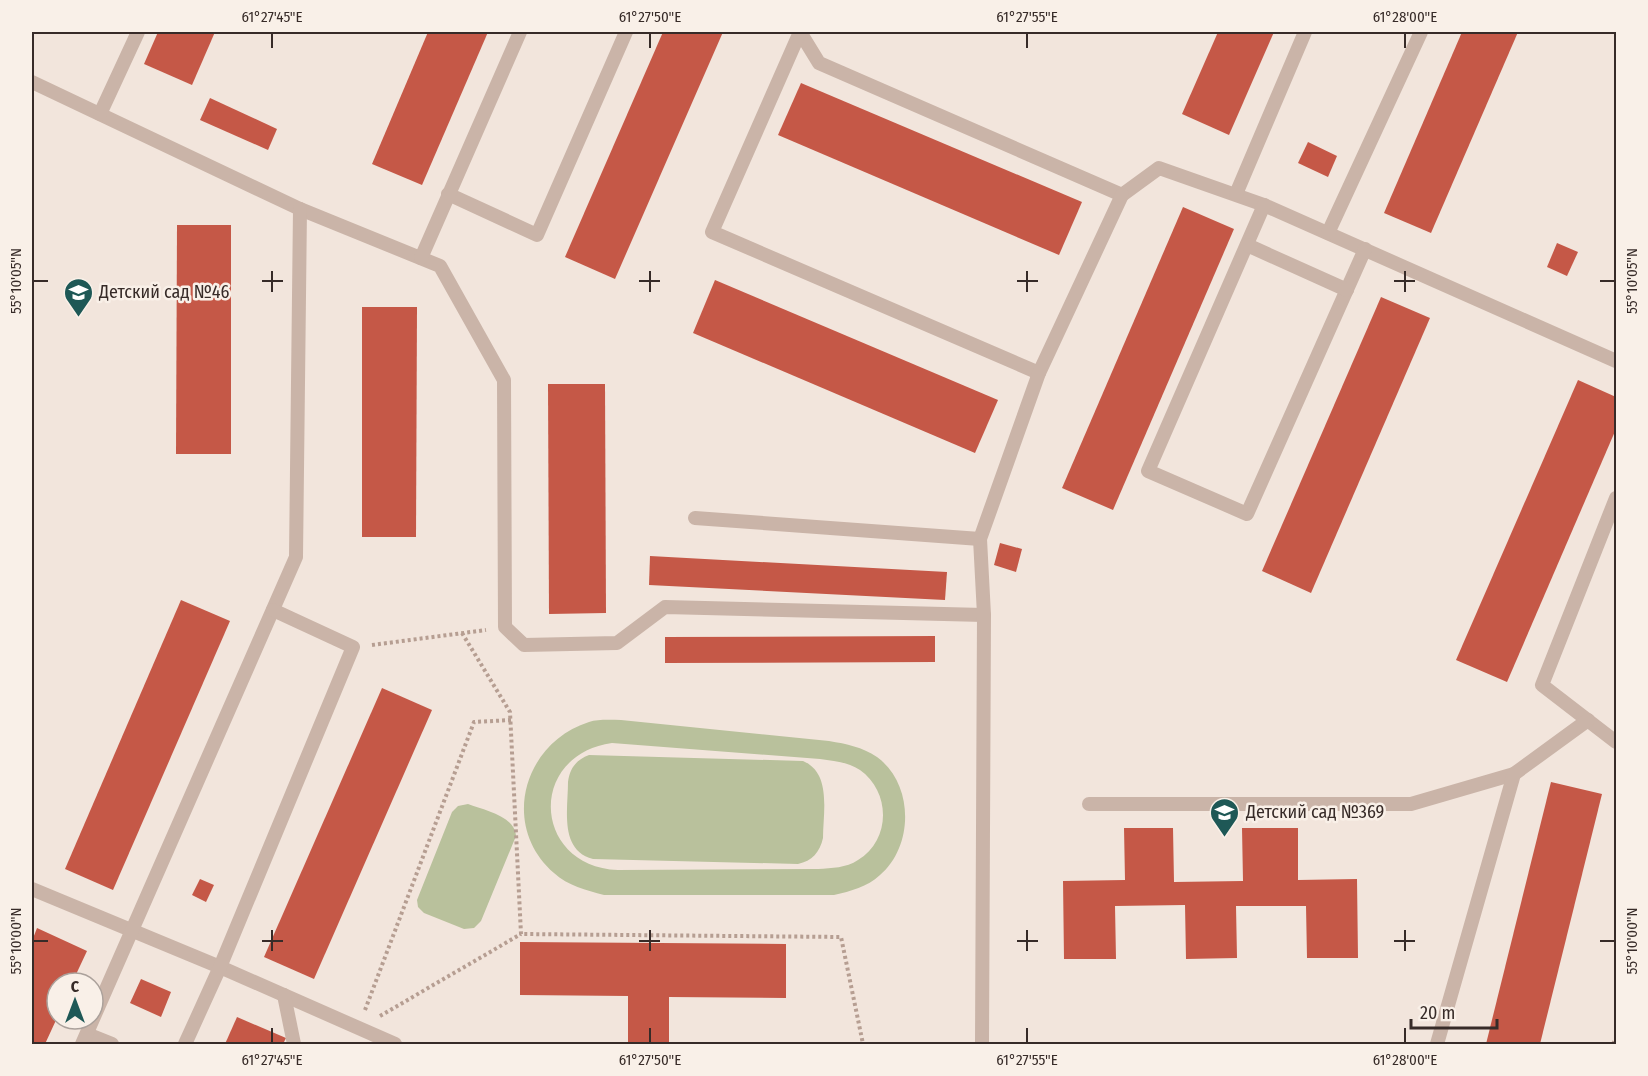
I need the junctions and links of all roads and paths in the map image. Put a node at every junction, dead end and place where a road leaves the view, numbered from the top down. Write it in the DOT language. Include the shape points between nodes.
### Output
graph roads {
  1 [pos="138,32"];
  2 [pos="520,32"];
  3 [pos="626,32"];
  4 [pos="800,32"];
  5 [pos="1305,32"];
  6 [pos="1421,32"];
  7 [pos="32,82"];
  8 [pos="100,114"];
  9 [pos="448,194"];
  10 [pos="1236,194"];
  11 [pos="1122,195"];
  12 [pos="1264,205"];
  13 [pos="300,209"];
  14 [pos="1328,233"];
  15 [pos="1247,245"];
  16 [pos="1365,249"];
  17 [pos="421,258"];
  18 [pos="1347,290"];
  19 [pos="1617,361"];
  20 [pos="1039,373"];
  21 [pos="1617,498"];
  22 [pos="694,519"];
  23 [pos="980,539"];
  24 [pos="273,610"];
  25 [pos="984,615"];
  26 [pos="505,627"];
  27 [pos="462,633"];
  28 [pos="353,647"];
  29 [pos="511,720"];
  30 [pos="1588,720"];
  31 [pos="1617,742"];
  32 [pos="1514,774"];
  33 [pos="1089,804"];
  34 [pos="32,889"];
  35 [pos="131,932"];
  36 [pos="521,934"];
  37 [pos="220,967"];
  38 [pos="284,995"];
  39 [pos="358,1028"];
  40 [pos="1617,1038"];
  41 [pos="85,1039"];
  42 [pos="112,1044"];
  43 [pos="185,1044"];
  44 [pos="294,1044"];
  45 [pos="395,1044"];
  46 [pos="863,1044"];
  47 [pos="982,1044"];
  48 [pos="1437,1044"];
  49 [pos="1613,1044"];
  1 -- 8 [label="lane"];
  2 -- 9 [label="lane"];
  3 -- 9 [label="lane" via="537,235"];
  4 -- 11 [label="lane" via="819,63"];
  4 -- 20 [label="lane" via="712,232"];
  5 -- 10 [label="lane"];
  6 -- 14 [label="lane"];
  7 -- 8 [label="lane"];
  8 -- 13 [label="lane"];
  9 -- 17 [label="lane"];
  10 -- 11 [label="lane" via="1159,168"];
  10 -- 12 [label="lane"];
  11 -- 20 [label="lane"];
  12 -- 14 [label="lane"];
  12 -- 15 [label="lane"];
  13 -- 17 [label="lane"];
  13 -- 24 [label="lane" via="296,557"];
  14 -- 16 [label="lane"];
  15 -- 18 [label="lane"];
  15 -- 18 [label="lane" via="1148,471 1247,514"];
  16 -- 18 [label="lane"];
  16 -- 19 [label="lane"];
  17 -- 26 [label="lane" via="440,266 504,380"];
  20 -- 23 [label="lane"];
  21 -- 30 [label="lane" via="1542,685"];
  22 -- 23 [label="lane"];
  23 -- 25 [label="lane"];
  24 -- 28 [label="lane"];
  24 -- 35 [label="lane"];
  25 -- 26 [label="lane" via="665,607 617,643 606,644 524,645"];
  25 -- 47 [label="lane"];
  26 -- 27 [label="path"];
  27 -- 28 [label="path"];
  27 -- 29 [label="path" via="510,712"];
  28 -- 37 [label="lane"];
  29 -- 36 [label="path"];
  29 -- 39 [label="path" via="474,722"];
  30 -- 31 [label="lane"];
  30 -- 32 [label="lane"];
  32 -- 33 [label="lane" via="1411,804"];
  32 -- 48 [label="lane"];
  34 -- 35 [label="lane"];
  35 -- 37 [label="lane"];
  35 -- 41 [label="lane"];
  36 -- 39 [label="path"];
  36 -- 46 [label="path" via="841,937"];
  37 -- 38 [label="lane"];
  37 -- 43 [label="lane"];
  38 -- 39 [label="lane"];
  38 -- 44 [label="lane"];
  39 -- 45 [label="lane"];
  40 -- 49 [label="path"];
  41 -- 42 [label="lane"];
}
